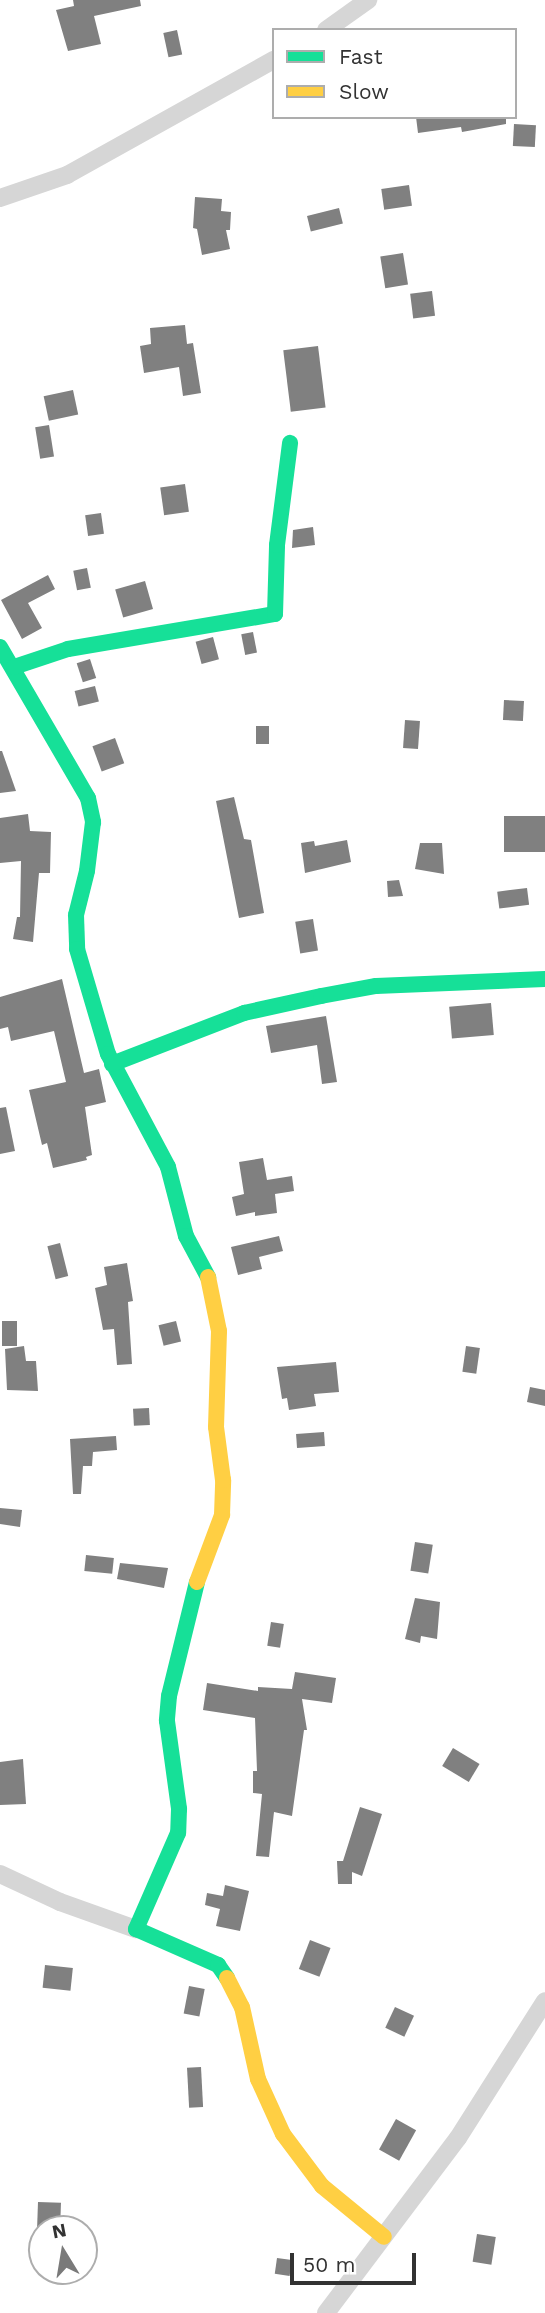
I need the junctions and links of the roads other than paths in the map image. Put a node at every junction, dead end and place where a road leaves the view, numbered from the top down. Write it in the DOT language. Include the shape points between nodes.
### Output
graph roads {
  1 [pos="368,0"];
  2 [pos="330,28"];
  3 [pos="272,61"];
  4 [pos="0,198"];
  5 [pos="290,443"];
  6 [pos="0,647"];
  7 [pos="13,667"];
  8 [pos="545,979"];
  9 [pos="112,1064"];
  10 [pos="0,1874"];
  11 [pos="136,1929"];
  12 [pos="545,2001"];
  13 [pos="384,2237"];
  14 [pos="326,2313"];
  1 -- 2 [label="street"];
  3 -- 4 [label="street" via="67,176"];
  5 -- 7 [label="street" via="277,545 275,614 68,649"];
  6 -- 7 [label="street"];
  7 -- 9 [label="street" via="84,789 92,812 75,938 97,1027"];
  8 -- 9 [label="street" via="376,986 310,998 244,1013"];
  9 -- 11 [label="street" via="168,1167 186,1236 207,1272 219,1331 215,1383 222,1515 193,1592 168,1709 178,1833"];
  10 -- 11 [label="street"];
  11 -- 13 [label="street" via="223,1970 242,2007 258,2079 282,2134 322,2186"];
  12 -- 13 [label="street" via="458,2138"];
  13 -- 14 [label="street"];
}
